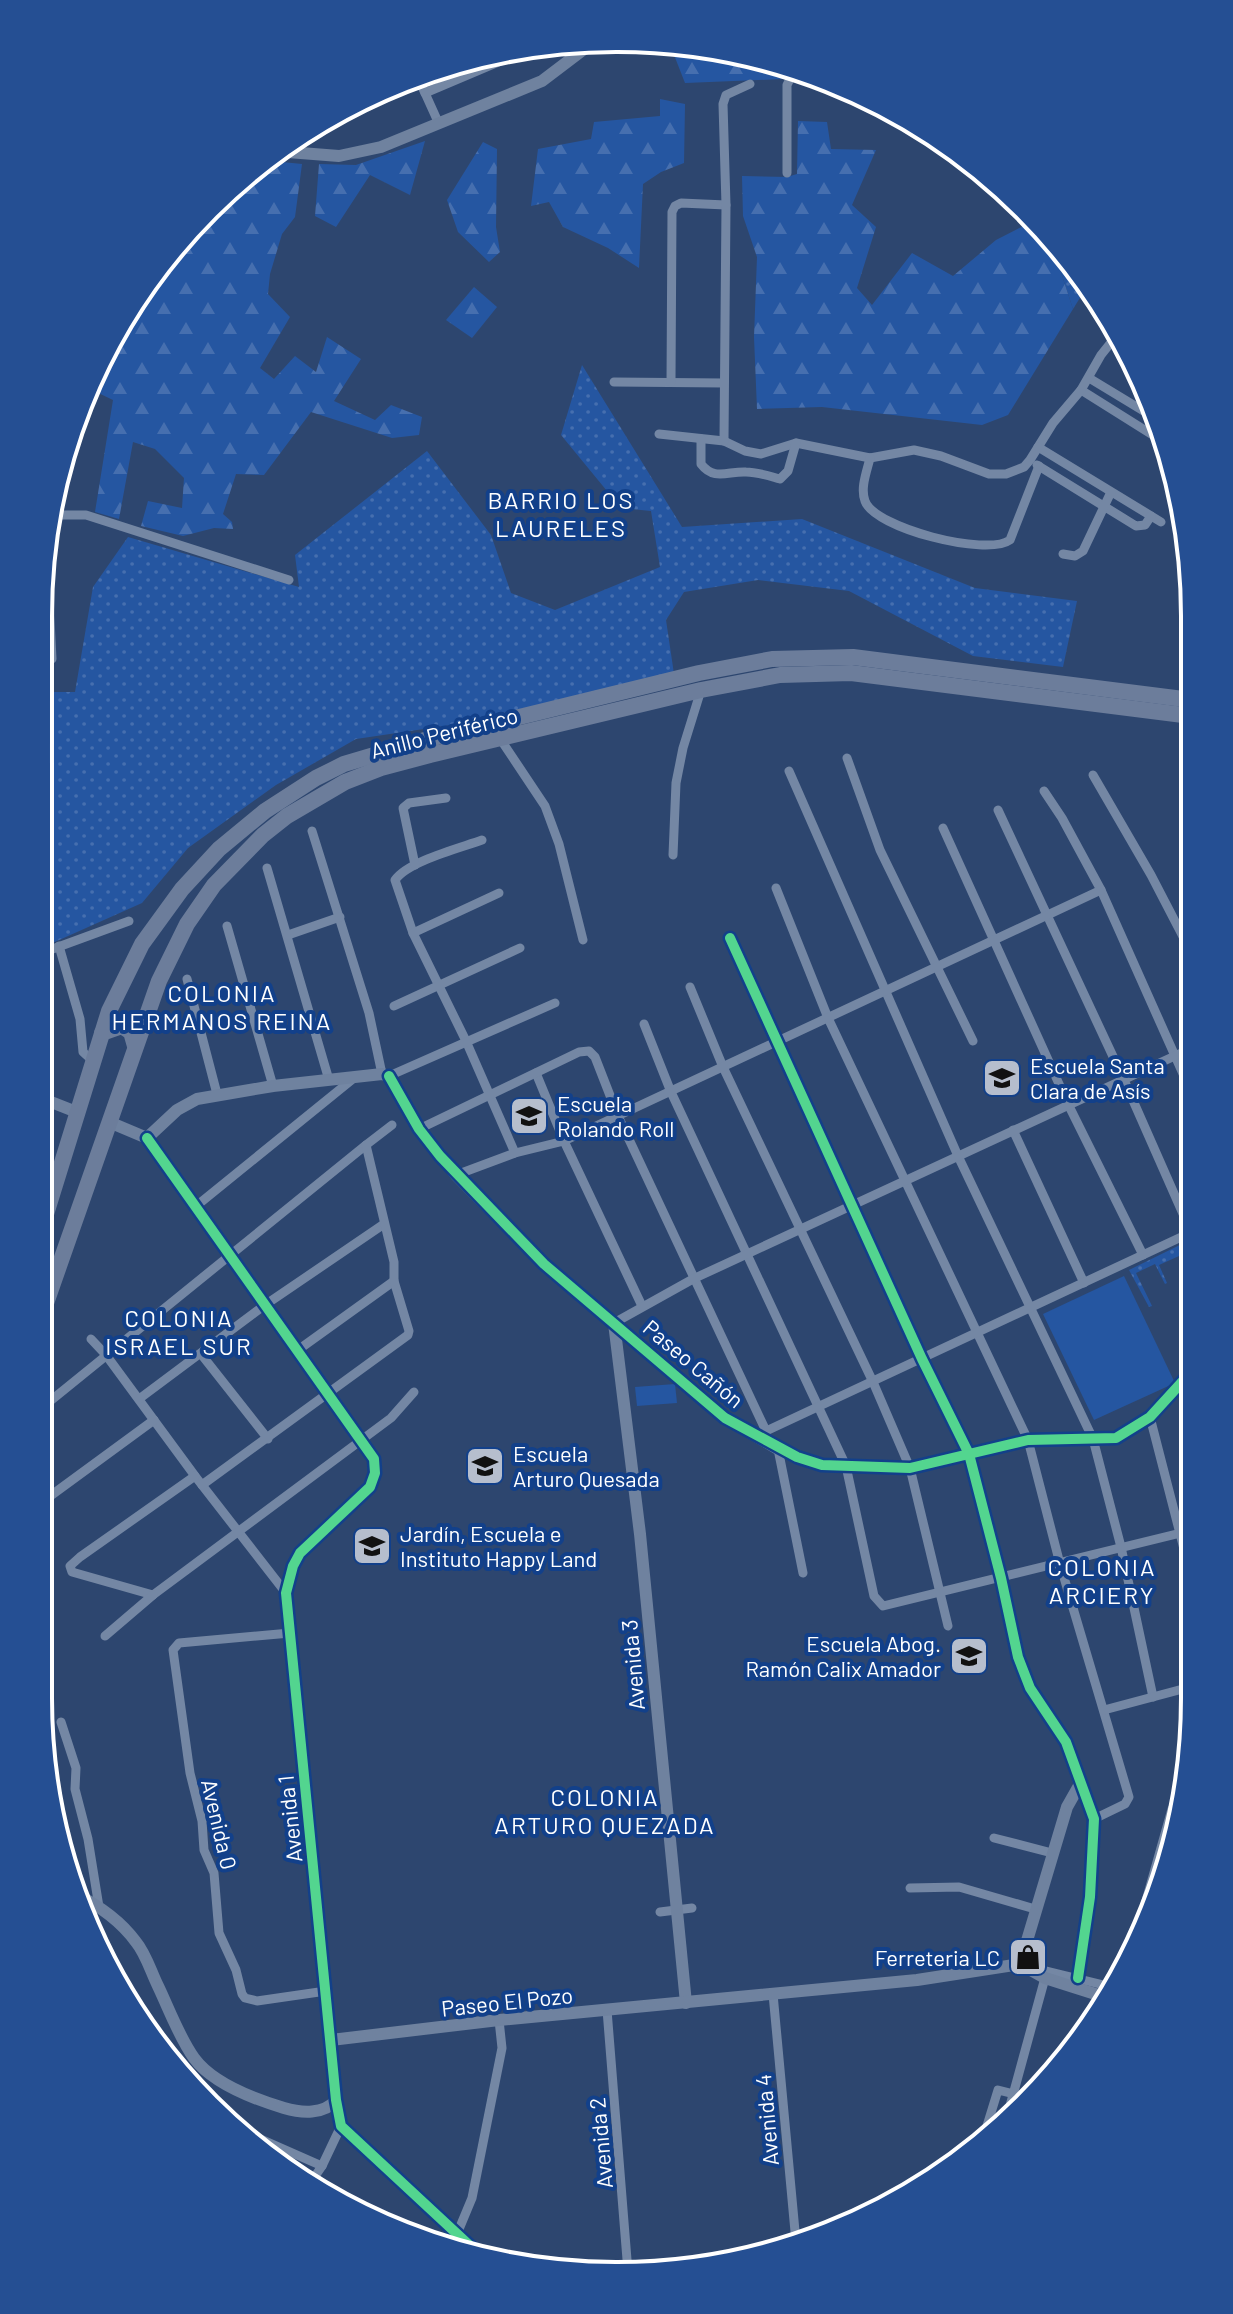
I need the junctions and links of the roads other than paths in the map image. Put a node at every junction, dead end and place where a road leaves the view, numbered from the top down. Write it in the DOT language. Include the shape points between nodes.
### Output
graph roads {
  1 [pos="579,53"];
  2 [pos="485,68"];
  3 [pos="790,79"];
  4 [pos="750,84"];
  5 [pos="422,87"];
  6 [pos="425,93"];
  7 [pos="439,124"];
  8 [pos="295,153"];
  9 [pos="787,173"];
  10 [pos="726,205"];
  11 [pos="1110,344"];
  12 [pos="1089,378"];
  13 [pos="614,382"];
  14 [pos="671,382"];
  15 [pos="724,383"];
  16 [pos="1081,390"];
  17 [pos="1142,410"];
  18 [pos="659,434"];
  19 [pos="1150,434"];
  20 [pos="701,439"];
  21 [pos="724,441"];
  22 [pos="796,443"];
  23 [pos="1038,447"];
  24 [pos="870,458"];
  25 [pos="1030,460"];
  26 [pos="1039,466"];
  27 [pos="1111,492"];
  28 [pos="1103,505"];
  29 [pos="62,515"];
  30 [pos="1151,516"];
  31 [pos="1161,522"];
  32 [pos="1063,554"];
  33 [pos="289,580"];
  34 [pos="701,690"];
  35 [pos="1181,699"];
  36 [pos="1181,715"];
  37 [pos="501,740"];
  38 [pos="847,758"];
  39 [pos="789,771"];
  40 [pos="1093,775"];
  41 [pos="1044,791"];
  42 [pos="446,798"];
  43 [pos="998,810"];
  44 [pos="943,828"];
  45 [pos="312,831"];
  46 [pos="482,840"];
  47 [pos="673,855"];
  48 [pos="415,865"];
  49 [pos="267,868"];
  50 [pos="776,888"];
  51 [pos="1101,890"];
  52 [pos="499,893"];
  53 [pos="1046,915"];
  54 [pos="340,917"];
  55 [pos="129,921"];
  56 [pos="227,926"];
  57 [pos="413,933"];
  58 [pos="1181,933"];
  59 [pos="288,935"];
  60 [pos="730,938"];
  61 [pos="583,940"];
  62 [pos="994,940"];
  63 [pos="59,946"];
  64 [pos="520,948"];
  65 [pos="52,949"];
  66 [pos="937,968"];
  67 [pos="187,979"];
  68 [pos="437,986"];
  69 [pos="690,987"];
  70 [pos="884,992"];
  71 [pos="555,1003"];
  72 [pos="394,1006"];
  73 [pos="828,1018"];
  74 [pos="644,1024"];
  75 [pos="102,1033"];
  76 [pos="466,1041"];
  77 [pos="973,1041"];
  78 [pos="777,1043"];
  79 [pos="135,1046"];
  80 [pos="1181,1053"];
  81 [pos="1175,1056"];
  82 [pos="94,1062"];
  83 [pos="723,1067"];
  84 [pos="1181,1069"];
  85 [pos="536,1073"];
  86 [pos="386,1075"];
  87 [pos="355,1077"];
  88 [pos="329,1080"];
  89 [pos="1124,1080"];
  90 [pos="273,1086"];
  91 [pos="671,1092"];
  92 [pos="217,1094"];
  93 [pos="489,1095"];
  94 [pos="52,1104"];
  95 [pos="1069,1106"];
  96 [pos="79,1113"];
  97 [pos="618,1116"];
  98 [pos="109,1122"];
  99 [pos="392,1125"];
  100 [pos="419,1129"];
  101 [pos="1013,1130"];
  102 [pos="147,1138"];
  103 [pos="564,1141"];
  104 [pos="366,1145"];
  105 [pos="515,1153"];
  106 [pos="958,1156"];
  107 [pos="456,1175"];
  108 [pos="905,1181"];
  109 [pos="52,1197"];
  110 [pos="852,1206"];
  111 [pos="195,1207"];
  112 [pos="1181,1207"];
  113 [pos="384,1224"];
  114 [pos="801,1229"];
  115 [pos="1181,1237"];
  116 [pos="229,1254"];
  117 [pos="748,1255"];
  118 [pos="1143,1255"];
  119 [pos="693,1279"];
  120 [pos="394,1281"];
  121 [pos="1084,1283"];
  122 [pos="52,1286"];
  123 [pos="265,1305"];
  124 [pos="642,1306"];
  125 [pos="1031,1308"];
  126 [pos="614,1323"];
  127 [pos="976,1334"];
  128 [pos="91,1339"];
  129 [pos="298,1350"];
  130 [pos="201,1354"];
  131 [pos="106,1355"];
  132 [pos="922,1359"];
  133 [pos="873,1382"];
  134 [pos="1181,1383"];
  135 [pos="328,1391"];
  136 [pos="414,1392"];
  137 [pos="139,1399"];
  138 [pos="52,1400"];
  139 [pos="819,1406"];
  140 [pos="1150,1417"];
  141 [pos="154,1420"];
  142 [pos="762,1434"];
  143 [pos="268,1439"];
  144 [pos="362,1439"];
  145 [pos="1093,1439"];
  146 [pos="1028,1440"];
  147 [pos="778,1449"];
  148 [pos="969,1454"];
  149 [pos="846,1466"];
  150 [pos="910,1468"];
  151 [pos="195,1476"];
  152 [pos="202,1485"];
  153 [pos="52,1495"];
  154 [pos="239,1531"];
  155 [pos="1180,1534"];
  156 [pos="1181,1538"];
  157 [pos="1121,1547"];
  158 [pos="1060,1564"];
  159 [pos="803,1573"];
  160 [pos="1001,1578"];
  161 [pos="939,1592"];
  162 [pos="286,1593"];
  163 [pos="153,1595"];
  164 [pos="948,1626"];
  165 [pos="290,1633"];
  166 [pos="105,1636"];
  167 [pos="1181,1689"];
  168 [pos="1153,1697"];
  169 [pos="1104,1710"];
  170 [pos="61,1722"];
  171 [pos="1080,1784"];
  172 [pos="1094,1819"];
  173 [pos="994,1838"];
  174 [pos="1052,1853"];
  175 [pos="910,1888"];
  176 [pos="91,1902"];
  177 [pos="99,1907"];
  178 [pos="692,1908"];
  179 [pos="1035,1909"];
  180 [pos="677,1910"];
  181 [pos="660,1912"];
  182 [pos="1020,1964"];
  183 [pos="1045,1978"];
  184 [pos="1078,1978"];
  185 [pos="1102,1984"];
  186 [pos="326,1991"];
  187 [pos="773,1994"];
  188 [pos="1096,1994"];
  189 [pos="686,2003"];
  190 [pos="607,2010"];
  191 [pos="499,2020"];
  192 [pos="331,2040"];
  193 [pos="1014,2094"];
  194 [pos="336,2100"];
  195 [pos="1012,2101"];
  196 [pos="988,2123"];
  197 [pos="341,2126"];
  198 [pos="271,2144"];
  199 [pos="322,2166"];
  200 [pos="316,2175"];
  201 [pos="795,2233"];
  202 [pos="457,2234"];
  203 [pos="465,2241"];
  204 [pos="627,2262"];
  1 -- 7 [label="street" via="542,81"];
  2 -- 6 [label="street"];
  3 -- 9 [label="street"];
  4 -- 10 [label="street" via="726,95 723,104"];
  5 -- 6 [label="street"];
  6 -- 7 [label="street"];
  7 -- 8 [label="street" via="360,153"];
  10 -- 14 [label="street" via="681,203 672,212"];
  10 -- 15 [label="street"];
  11 -- 12 [label="street"];
  12 -- 16 [label="street"];
  12 -- 17 [label="street"];
  13 -- 14 [label="street"];
  14 -- 15 [label="street"];
  15 -- 21 [label="street"];
  16 -- 19 [label="street"];
  16 -- 23 [label="street"];
  18 -- 20 [label="street"];
  20 -- 21 [label="street"];
  20 -- 22 [label="street" via="701,464 710,473 744,471 780,479 788,471"];
  21 -- 22 [label="street" via="761,454"];
  22 -- 24 [label="street"];
  23 -- 25 [label="street"];
  23 -- 27 [label="street"];
  24 -- 25 [label="street" via="914,450 999,475"];
  24 -- 26 [label="street" via="863,491 871,511 897,525 967,545 1010,540"];
  25 -- 26 [label="street"];
  26 -- 28 [label="street"];
  27 -- 28 [label="street"];
  27 -- 30 [label="street"];
  28 -- 30 [label="street" via="1136,526 1145,525"];
  28 -- 32 [label="street" via="1083,551"];
  29 -- 33 [label="street" via="86,515"];
  30 -- 31 [label="street"];
  34 -- 36 [label="highway, Anillo Periférico" via="780,675 851,673"];
  34 -- 37 [label="highway, Anillo Periférico"];
  34 -- 47 [label="street" via="676,783"];
  35 -- 75 [label="highway, Anillo Periférico" via="853,657 772,659 376,754 316,778 219,849 142,944"];
  37 -- 61 [label="street" via="545,806"];
  37 -- 79 [label="highway, Anillo Periférico" via="345,782 263,835 214,885 187,924"];
  38 -- 66 [label="street" via="880,850"];
  39 -- 70 [label="street"];
  40 -- 58 [label="street"];
  41 -- 51 [label="street"];
  42 -- 48 [label="street" via="403,808"];
  43 -- 53 [label="street"];
  44 -- 62 [label="street"];
  45 -- 54 [label="street"];
  46 -- 48 [label="street"];
  48 -- 57 [label="street" via="395,880"];
  49 -- 59 [label="street"];
  50 -- 73 [label="street"];
  51 -- 53 [label="street"];
  51 -- 81 [label="street"];
  52 -- 57 [label="street"];
  53 -- 62 [label="street"];
  53 -- 89 [label="street"];
  54 -- 59 [label="street"];
  54 -- 86 [label="street"];
  55 -- 63 [label="street"];
  56 -- 90 [label="street"];
  57 -- 68 [label="street"];
  59 -- 88 [label="street"];
  60 -- 78 [label="street"];
  62 -- 66 [label="street"];
  62 -- 95 [label="street"];
  63 -- 65 [label="street"];
  63 -- 82 [label="street" via="80,1019 83,1052"];
  64 -- 68 [label="street"];
  66 -- 70 [label="street"];
  66 -- 77 [label="street"];
  67 -- 92 [label="street"];
  68 -- 72 [label="street"];
  68 -- 76 [label="street"];
  69 -- 83 [label="street"];
  70 -- 73 [label="street"];
  70 -- 106 [label="street"];
  71 -- 76 [label="street"];
  73 -- 78 [label="street"];
  73 -- 108 [label="street"];
  74 -- 91 [label="street"];
  75 -- 79 [label="highway" via="122,1026 131,1032"];
  75 -- 82 [label="highway, Anillo Periférico"];
  76 -- 86 [label="street"];
  76 -- 93 [label="street"];
  78 -- 83 [label="street"];
  78 -- 110 [label="street"];
  79 -- 98 [label="highway, Anillo Periférico"];
  80 -- 81 [label="street"];
  81 -- 84 [label="street"];
  81 -- 89 [label="street"];
  82 -- 96 [label="highway, Anillo Periférico"];
  83 -- 91 [label="street"];
  83 -- 114 [label="street"];
  85 -- 93 [label="street"];
  85 -- 97 [label="street" via="589,1051"];
  85 -- 103 [label="street"];
  86 -- 87 [label="street"];
  86 -- 100 [label="street, Paseo Cañón"];
  87 -- 88 [label="street"];
  87 -- 111 [label="street"];
  88 -- 90 [label="street"];
  89 -- 95 [label="street"];
  89 -- 112 [label="street"];
  90 -- 92 [label="street"];
  91 -- 97 [label="street"];
  91 -- 117 [label="street"];
  92 -- 102 [label="street" via="177,1110"];
  93 -- 100 [label="street"];
  93 -- 105 [label="street"];
  94 -- 96 [label="street"];
  95 -- 101 [label="street"];
  95 -- 118 [label="street"];
  96 -- 109 [label="highway, Anillo Periférico"];
  97 -- 103 [label="street"];
  97 -- 119 [label="street"];
  98 -- 102 [label="street"];
  98 -- 122 [label="highway, Anillo Periférico"];
  99 -- 104 [label="street"];
  100 -- 107 [label="street, Paseo Cañón"];
  101 -- 106 [label="street"];
  101 -- 121 [label="street"];
  102 -- 111 [label="street"];
  103 -- 105 [label="street"];
  103 -- 124 [label="street"];
  104 -- 113 [label="street"];
  104 -- 116 [label="street"];
  105 -- 107 [label="street"];
  106 -- 108 [label="street"];
  106 -- 125 [label="street"];
  107 -- 126 [label="street, Paseo Cañón" via="544,1264"];
  108 -- 110 [label="street"];
  108 -- 127 [label="street"];
  110 -- 114 [label="street"];
  110 -- 132 [label="street"];
  111 -- 116 [label="street"];
  113 -- 120 [label="street"];
  113 -- 123 [label="street"];
  114 -- 117 [label="street"];
  114 -- 133 [label="street"];
  115 -- 118 [label="street"];
  116 -- 123 [label="street"];
  116 -- 131 [label="street"];
  117 -- 119 [label="street"];
  117 -- 139 [label="street"];
  118 -- 121 [label="street"];
  119 -- 124 [label="street"];
  119 -- 142 [label="street"];
  120 -- 129 [label="street"];
  120 -- 135 [label="street" via="408,1335"];
  121 -- 125 [label="street"];
  123 -- 129 [label="street"];
  123 -- 130 [label="street"];
  124 -- 126 [label="street"];
  125 -- 127 [label="street"];
  125 -- 145 [label="street"];
  126 -- 142 [label="street, Paseo Cañón" via="725,1418"];
  126 -- 180 [label="street, Avenida 3"];
  127 -- 132 [label="street"];
  127 -- 146 [label="street"];
  128 -- 131 [label="street"];
  129 -- 135 [label="street"];
  130 -- 137 [label="street"];
  130 -- 143 [label="street"];
  131 -- 137 [label="street"];
  131 -- 138 [label="street"];
  132 -- 133 [label="street"];
  132 -- 148 [label="street"];
  133 -- 139 [label="street"];
  133 -- 150 [label="street"];
  134 -- 140 [label="street, Paseo Cañón"];
  135 -- 143 [label="street"];
  135 -- 144 [label="street"];
  136 -- 144 [label="street"];
  137 -- 141 [label="street"];
  139 -- 142 [label="street"];
  139 -- 149 [label="street"];
  140 -- 145 [label="street, Paseo Cañón" via="1116,1438"];
  140 -- 155 [label="street"];
  141 -- 151 [label="street"];
  141 -- 153 [label="street"];
  142 -- 147 [label="street, Paseo Cañón"];
  143 -- 152 [label="street"];
  144 -- 154 [label="street"];
  144 -- 162 [label="street" via="374,1459 370,1487 300,1553"];
  145 -- 146 [label="street, Paseo Cañón"];
  145 -- 157 [label="street"];
  146 -- 148 [label="street, Paseo Cañón"];
  146 -- 158 [label="street"];
  147 -- 149 [label="street, Paseo Cañón" via="822,1465"];
  147 -- 159 [label="street"];
  148 -- 150 [label="street, Paseo Cañón"];
  148 -- 160 [label="street"];
  149 -- 150 [label="street, Paseo Cañón"];
  149 -- 161 [label="street" via="878,1603"];
  150 -- 161 [label="street"];
  151 -- 152 [label="street"];
  151 -- 163 [label="street" via="70,1566 72,1572"];
  152 -- 154 [label="street"];
  154 -- 162 [label="street"];
  154 -- 163 [label="street"];
  155 -- 156 [label="street"];
  155 -- 157 [label="street"];
  157 -- 158 [label="street"];
  157 -- 168 [label="street"];
  158 -- 160 [label="street"];
  158 -- 169 [label="street"];
  160 -- 161 [label="street"];
  160 -- 171 [label="street" via="1018,1657 1030,1688 1066,1742"];
  161 -- 164 [label="street"];
  162 -- 165 [label="street, Avenida 1"];
  163 -- 166 [label="street"];
  165 -- 186 [label="street, Avenida 1"];
  165 -- 186 [label="street, Avenida 0" via="179,1643 173,1650 187,1758 204,1850 214,1873 219,1933 242,1994 257,2001"];
  167 -- 168 [label="street"];
  168 -- 169 [label="street"];
  169 -- 172 [label="street" via="1129,1797"];
  170 -- 177 [label="street" via="76,1768 75,1789"];
  171 -- 172 [label="street"];
  171 -- 174 [label="street"];
  172 -- 184 [label="street"];
  173 -- 174 [label="street"];
  174 -- 179 [label="street"];
  175 -- 179 [label="street" via="959,1887"];
  176 -- 177 [label="street"];
  177 -- 194 [label="street" via="138,1943 183,2038 204,2069 296,2112 326,2108"];
  178 -- 180 [label="street"];
  179 -- 182 [label="street"];
  180 -- 181 [label="street"];
  180 -- 189 [label="street, Avenida 3"];
  182 -- 183 [label="street"];
  182 -- 184 [label="street"];
  182 -- 187 [label="street, Paseo El Pozo"];
  183 -- 188 [label="street"];
  183 -- 193 [label="street"];
  184 -- 185 [label="street"];
  186 -- 192 [label="street, Avenida 1"];
  187 -- 189 [label="street, Paseo El Pozo"];
  187 -- 201 [label="street, Avenida 4"];
  189 -- 190 [label="street, Paseo El Pozo"];
  190 -- 191 [label="street, Paseo El Pozo"];
  190 -- 204 [label="street, Avenida 2"];
  191 -- 192 [label="street, Paseo El Pozo"];
  191 -- 202 [label="street" via="502,2048 472,2198"];
  192 -- 194 [label="street"];
  193 -- 195 [label="street"];
  193 -- 196 [label="street" via="998,2090"];
  194 -- 197 [label="street"];
  197 -- 199 [label="street"];
  197 -- 202 [label="street"];
  198 -- 199 [label="street"];
  199 -- 200 [label="street"];
  202 -- 203 [label="street"];
}
